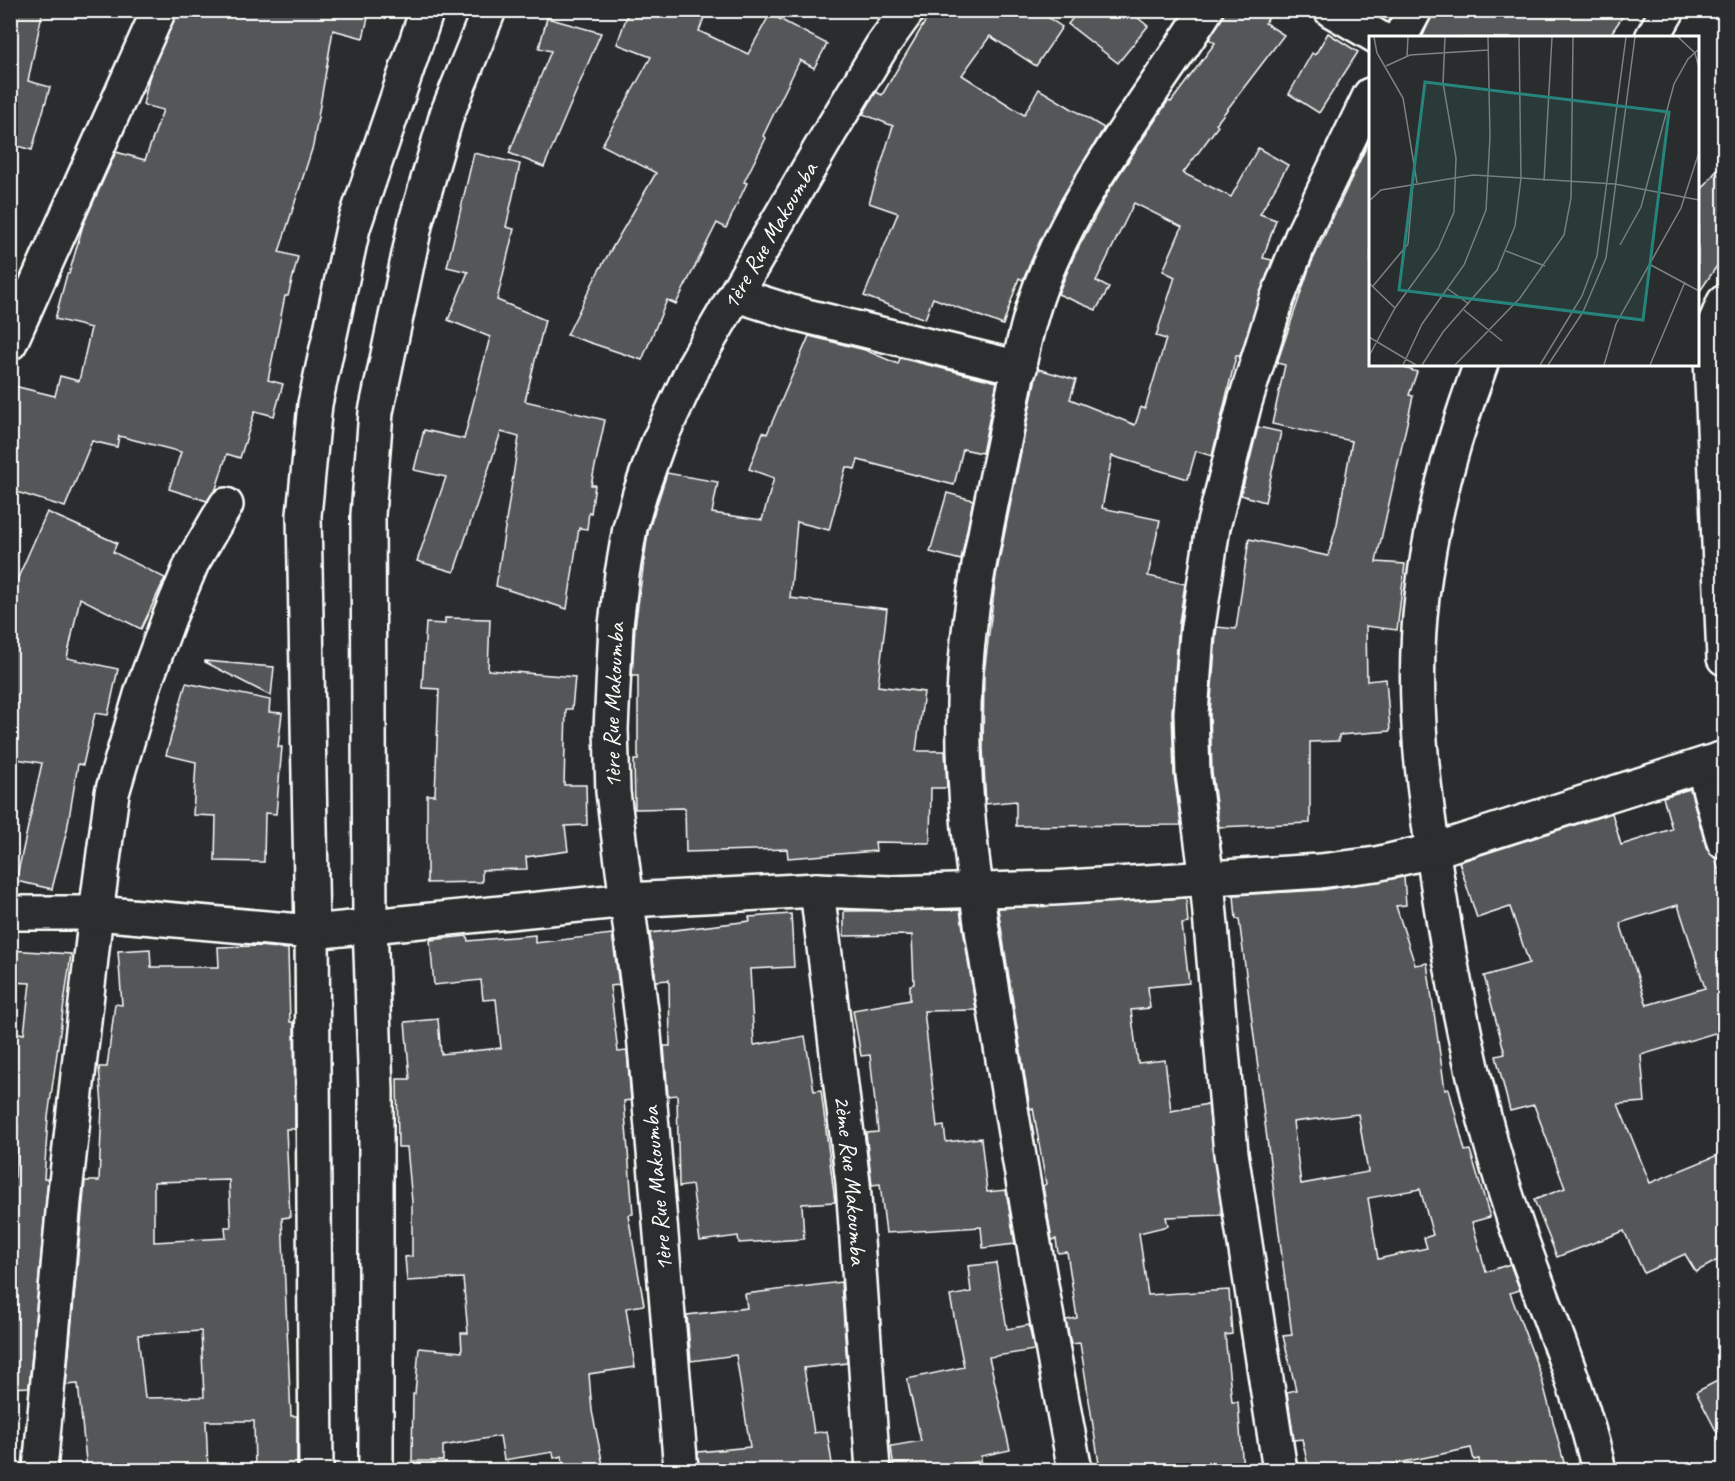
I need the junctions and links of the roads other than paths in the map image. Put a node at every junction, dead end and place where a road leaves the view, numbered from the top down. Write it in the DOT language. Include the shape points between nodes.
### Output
graph roads {
  1 [pos="159,10"];
  2 [pos="427,10"];
  3 [pos="489,10"];
  4 [pos="908,10"];
  5 [pos="1206,10"];
  6 [pos="1331,10"];
  7 [pos="1415,10"];
  8 [pos="1668,10"];
  9 [pos="1376,36"];
  10 [pos="1401,36"];
  11 [pos="1653,36"];
  12 [pos="1369,99"];
  13 [pos="737,295"];
  14 [pos="1725,302"];
  15 [pos="10,343"];
  16 [pos="1480,366"];
  17 [pos="1020,368"];
  18 [pos="226,505"];
  19 [pos="1725,657"];
  20 [pos="1714,762"];
  21 [pos="1725,842"];
  22 [pos="1432,851"];
  23 [pos="1207,880"];
  24 [pos="817,890"];
  25 [pos="977,890"];
  26 [pos="628,900"];
  27 [pos="10,913"];
  28 [pos="96,913"];
  29 [pos="370,924"];
  30 [pos="312,932"];
  31 [pos="40,1470"];
  32 [pos="316,1470"];
  33 [pos="376,1470"];
  34 [pos="681,1470"];
  35 [pos="873,1470"];
  36 [pos="1075,1470"];
  37 [pos="1280,1470"];
  38 [pos="1599,1470"];
  1 -- 15 [label="street"];
  2 -- 30 [label="street" via="353,228 315,404 304,515"];
  3 -- 29 [label="street" via="447,114 416,221 376,412 368,515"];
  4 -- 13 [label="street, 1ère Rue Makoumba" via="830,132"];
  5 -- 17 [label="street" via="1124,132 1068,226 1040,288"];
  6 -- 9 [label="street"];
  7 -- 10 [label="street"];
  8 -- 11 [label="street"];
  12 -- 23 [label="street" via="1302,236 1277,299 1213,527 1197,633 1191,713 1193,774"];
  13 -- 17 [label="street" via="794,313"];
  13 -- 26 [label="street, 1ère Rue Makoumba" via="696,362 658,443 630,528 616,625 611,729 613,792"];
  14 -- 19 [label="street" via="1710,335 1710,364"];
  16 -- 22 [label="street" via="1461,417 1433,531 1422,597 1417,712"];
  17 -- 25 [label="street" via="981,548 964,704 964,762"];
  18 -- 28 [label="street" via="192,563 143,688 112,793"];
  20 -- 21 [label="street"];
  20 -- 22 [label="street"];
  22 -- 23 [label="street" via="1320,872"];
  22 -- 38 [label="street" via="1452,975 1479,1100 1513,1216 1587,1422"];
  23 -- 25 [label="street"];
  23 -- 37 [label="street" via="1232,1153"];
  24 -- 25 [label="street" via="891,894"];
  24 -- 26 [label="street"];
  24 -- 35 [label="street, 2ème Rue Makoumba" via="853,1183"];
  25 -- 36 [label="street" via="1037,1273"];
  26 -- 29 [label="street"];
  26 -- 34 [label="street, 1ère Rue Makoumba" via="644,1034"];
  27 -- 28 [label="street"];
  28 -- 30 [label="street"];
  28 -- 31 [label="street" via="64,1201"];
  29 -- 30 [label="street"];
  29 -- 33 [label="street" via="376,1091"];
  30 -- 32 [label="street"];
}
